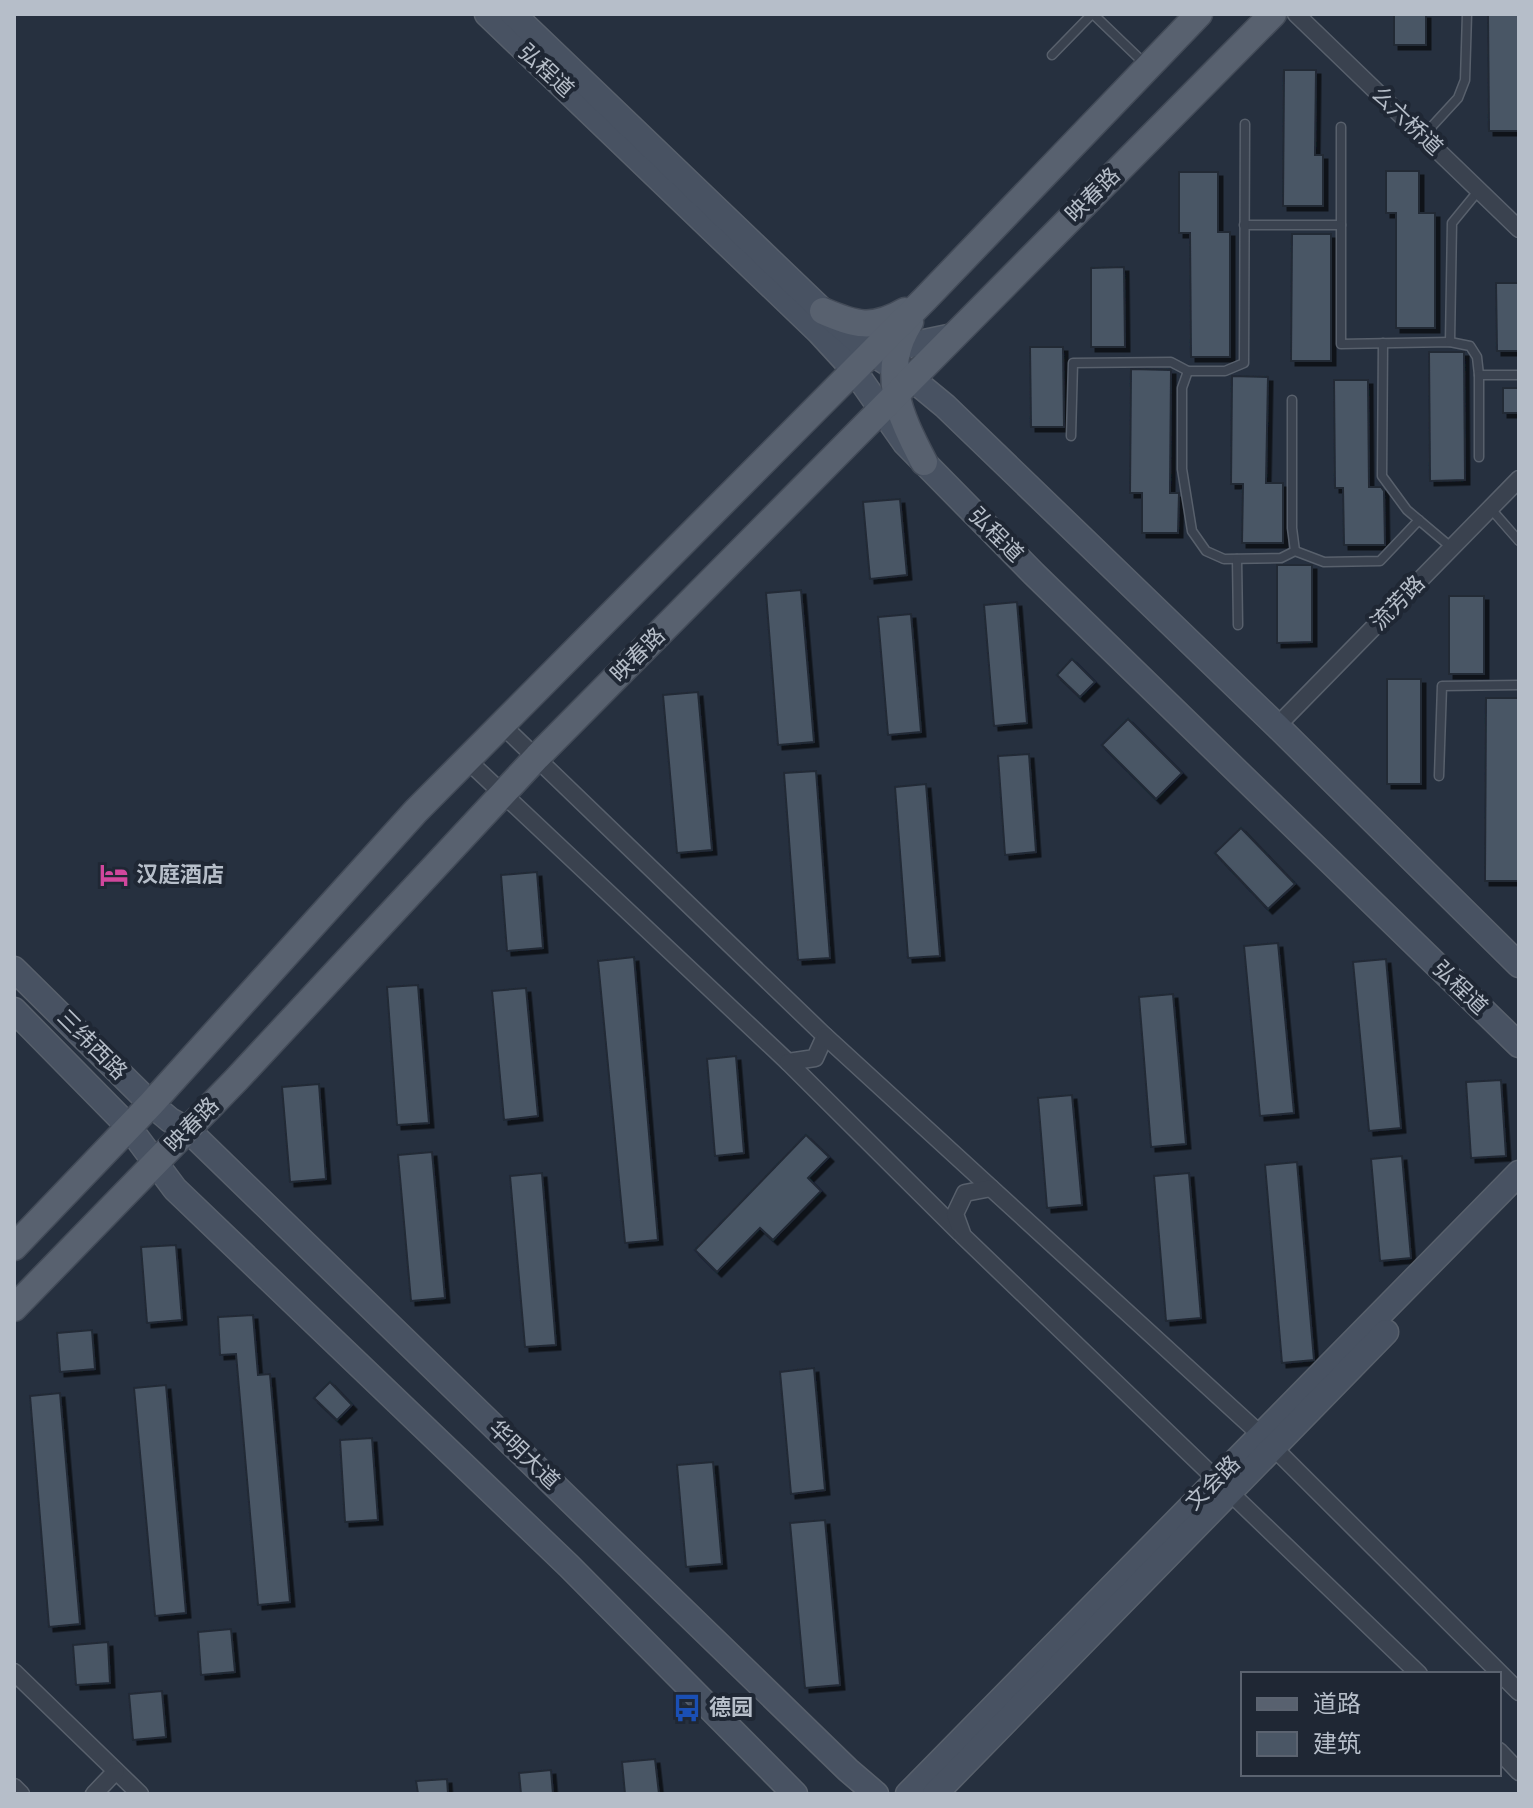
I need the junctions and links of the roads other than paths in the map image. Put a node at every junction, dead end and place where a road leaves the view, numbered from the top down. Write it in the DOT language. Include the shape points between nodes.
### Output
graph roads {
  1 [pos="1093,14"];
  2 [pos="1199,14"];
  3 [pos="1273,14"];
  4 [pos="1296,14"];
  5 [pos="1467,14"];
  6 [pos="500,16"];
  7 [pos="1052,55"];
  8 [pos="1147,66"];
  9 [pos="1245,124"];
  10 [pos="1341,127"];
  11 [pos="1423,136"];
  12 [pos="1479,190"];
  13 [pos="1244,225"];
  14 [pos="1341,225"];
  15 [pos="1519,229"];
  16 [pos="925,299"];
  17 [pos="817,318"];
  18 [pos="953,336"];
  19 [pos="1450,342"];
  20 [pos="1383,343"];
  21 [pos="882,367"];
  22 [pos="1188,371"];
  23 [pos="1479,375"];
  24 [pos="1519,375"];
  25 [pos="1292,400"];
  26 [pos="960,420"];
  27 [pos="1071,436"];
  28 [pos="1479,457"];
  29 [pos="924,462"];
  30 [pos="1519,479"];
  31 [pos="1491,508"];
  32 [pos="1419,520"];
  33 [pos="1519,541"];
  34 [pos="1452,548"];
  35 [pos="1295,551"];
  36 [pos="1237,559"];
  37 [pos="1238,625"];
  38 [pos="1519,685"];
  39 [pos="501,724"];
  40 [pos="1277,726"];
  41 [pos="537,757"];
  42 [pos="466,759"];
  43 [pos="1439,776"];
  44 [pos="504,793"];
  45 [pos="1519,965"];
  46 [pos="14,969"];
  47 [pos="14,1010"];
  48 [pos="825,1036"];
  49 [pos="1519,1045"];
  50 [pos="788,1062"];
  51 [pos="170,1118"];
  52 [pos="142,1143"];
  53 [pos="1519,1173"];
  54 [pos="991,1188"];
  55 [pos="1519,1196"];
  56 [pos="963,1236"];
  57 [pos="14,1247"];
  58 [pos="14,1308"];
  59 [pos="1266,1442"];
  60 [pos="1224,1485"];
  61 [pos="14,1672"];
  62 [pos="1417,1672"];
  63 [pos="1499,1672"];
  64 [pos="1501,1674"];
  65 [pos="1519,1692"];
  66 [pos="1501,1753"];
  67 [pos="1517,1766"];
  68 [pos="116,1771"];
  69 [pos="14,1787"];
  70 [pos="21,1794"];
  71 [pos="94,1794"];
  72 [pos="140,1794"];
  73 [pos="795,1794"];
  74 [pos="876,1794"];
  75 [pos="908,1794"];
  76 [pos="935,1794"];
  1 -- 7 [label="lane"];
  1 -- 8 [label="lane"];
  2 -- 8 [label="main road, 映春路"];
  3 -- 18 [label="main road, 映春路"];
  4 -- 11 [label="street, 么六桥道"];
  5 -- 11 [label="lane" via="1465,80 1458,98"];
  6 -- 17 [label="main road, 弘程道"];
  8 -- 16 [label="main road, 映春路"];
  9 -- 13 [label="lane"];
  10 -- 14 [label="lane"];
  11 -- 12 [label="street, 么六桥道"];
  12 -- 15 [label="street, 么六桥道"];
  12 -- 19 [label="lane" via="1452,223"];
  13 -- 14 [label="lane"];
  13 -- 22 [label="lane" via="1244,363 1225,371"];
  14 -- 20 [label="lane" via="1341,344"];
  16 -- 17 [label="main road" via="891,319 867,324"];
  16 -- 21 [label="main road, 映春路"];
  17 -- 21 [label="main road, 弘程道"];
  18 -- 21 [label="main road, 映春路"];
  18 -- 26 [label="main road" via="938,372 943,394"];
  19 -- 20 [label="lane"];
  19 -- 23 [label="lane" via="1470,346"];
  20 -- 32 [label="lane" via="1382,476"];
  21 -- 26 [label="main road, 弘程道"];
  21 -- 29 [label="main road"];
  21 -- 39 [label="main road, 映春路"];
  21 -- 41 [label="main road, 映春路"];
  22 -- 27 [label="lane" via="1171,362 1073,363"];
  22 -- 36 [label="lane" via="1182,388 1182,469 1192,531 1206,551"];
  23 -- 24 [label="lane"];
  23 -- 28 [label="lane"];
  25 -- 35 [label="lane"];
  26 -- 40 [label="main road, 弘程道"];
  29 -- 49 [label="main road, 弘程道"];
  30 -- 31 [label="street, 流芳路"];
  31 -- 33 [label="lane"];
  31 -- 34 [label="street, 流芳路"];
  32 -- 34 [label="lane"];
  32 -- 35 [label="lane" via="1380,561 1324,562"];
  34 -- 40 [label="street, 流芳路"];
  35 -- 36 [label="lane" via="1281,558"];
  36 -- 37 [label="lane"];
  38 -- 43 [label="lane" via="1442,686"];
  39 -- 41 [label="street"];
  39 -- 42 [label="main road, 映春路"];
  40 -- 45 [label="main road, 弘程道"];
  41 -- 44 [label="main road, 映春路"];
  41 -- 48 [label="street"];
  42 -- 44 [label="street"];
  42 -- 51 [label="main road, 映春路" via="405,823"];
  44 -- 50 [label="street"];
  44 -- 51 [label="main road, 映春路" via="373,935"];
  46 -- 51 [label="main road, 三纬西路"];
  47 -- 52 [label="main road, 三纬西路"];
  48 -- 50 [label="street" via="815,1058"];
  48 -- 54 [label="street"];
  50 -- 56 [label="street"];
  51 -- 52 [label="main road, 映春路"];
  51 -- 52 [label="main road, 映春路"];
  51 -- 74 [label="main road, 华明大道"];
  52 -- 57 [label="main road, 映春路"];
  52 -- 58 [label="main road, 映春路"];
  52 -- 73 [label="main road" via="175,1189 569,1566"];
  53 -- 59 [label="main road, 文会路"];
  54 -- 56 [label="street" via="965,1193 955,1214"];
  54 -- 59 [label="street"];
  55 -- 59 [label="main road, 文会路"];
  56 -- 60 [label="street"];
  59 -- 60 [label="main road, 文会路"];
  59 -- 63 [label="street"];
  60 -- 62 [label="street"];
  60 -- 75 [label="main road, 文会路"];
  60 -- 76 [label="main road, 文会路"];
  61 -- 68 [label="street"];
  64 -- 65 [label="street"];
  66 -- 67 [label="street"];
  68 -- 71 [label="street"];
  68 -- 72 [label="street"];
  69 -- 70 [label="street"];
}
